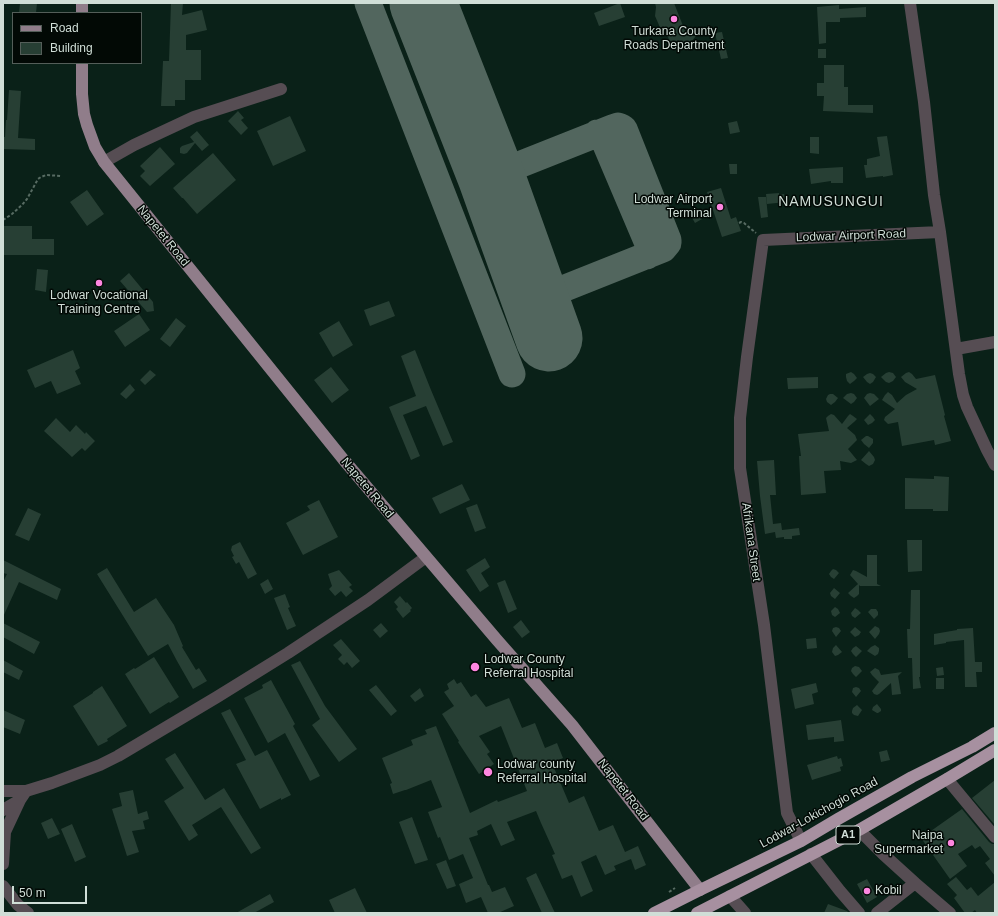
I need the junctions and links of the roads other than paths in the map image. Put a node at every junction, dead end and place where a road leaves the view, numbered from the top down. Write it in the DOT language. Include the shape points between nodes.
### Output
graph roads {
  1 [pos="910,3"];
  2 [pos="82,64"];
  3 [pos="281,89"];
  4 [pos="104,162"];
  5 [pos="940,232"];
  6 [pos="763,240"];
  7 [pos="995,342"];
  8 [pos="956,349"];
  9 [pos="995,465"];
  10 [pos="426,556"];
  11 [pos="995,733"];
  12 [pos="995,750"];
  13 [pos="948,779"];
  14 [pos="3,791"];
  15 [pos="23,795"];
  16 [pos="3,810"];
  17 [pos="859,830"];
  18 [pos="995,837"];
  19 [pos="802,841"];
  20 [pos="812,854"];
  21 [pos="3,864"];
  22 [pos="915,883"];
  23 [pos="3,886"];
  24 [pos="700,890"];
  25 [pos="730,896"];
  26 [pos="28,913"];
  27 [pos="654,913"];
  28 [pos="697,913"];
  29 [pos="745,913"];
  30 [pos="859,913"];
  31 [pos="877,913"];
  32 [pos="950,913"];
  1 -- 5 [label="street"];
  2 -- 4 [label="main road, Napetet Road" via="84,114 95,148"];
  3 -- 4 [label="street" via="194,117"];
  4 -- 10 [label="main road, Napetet Road" via="343,459"];
  5 -- 6 [label="street, Lodwar Airport Road"];
  5 -- 8 [label="street"];
  6 -- 19 [label="street, Afrikana Street" via="740,418 740,468 764,625 787,813"];
  7 -- 8 [label="street"];
  8 -- 9 [label="street" via="963,395 972,420"];
  10 -- 15 [label="street" via="368,600 288,653 124,753"];
  10 -- 24 [label="main road, Napetet Road" via="572,725"];
  11 -- 19 [label="highway, Lodwar-Lokichogio Road / A1" via="912,777"];
  12 -- 13 [label="highway, A1"];
  13 -- 17 [label="highway, A1"];
  13 -- 18 [label="street"];
  14 -- 15 [label="street"];
  15 -- 16 [label="street"];
  15 -- 21 [label="street" via="5,832"];
  17 -- 20 [label="highway, A1"];
  17 -- 22 [label="street"];
  19 -- 24 [label="highway, Lodwar-Lokichogio Road / A1"];
  20 -- 25 [label="highway, A1"];
  20 -- 30 [label="street"];
  22 -- 31 [label="street"];
  22 -- 32 [label="street"];
  23 -- 26 [label="street"];
  24 -- 27 [label="highway, Lodwar-Lokichogio Road / A1"];
  25 -- 28 [label="highway, A1"];
  25 -- 29 [label="street"];
}
